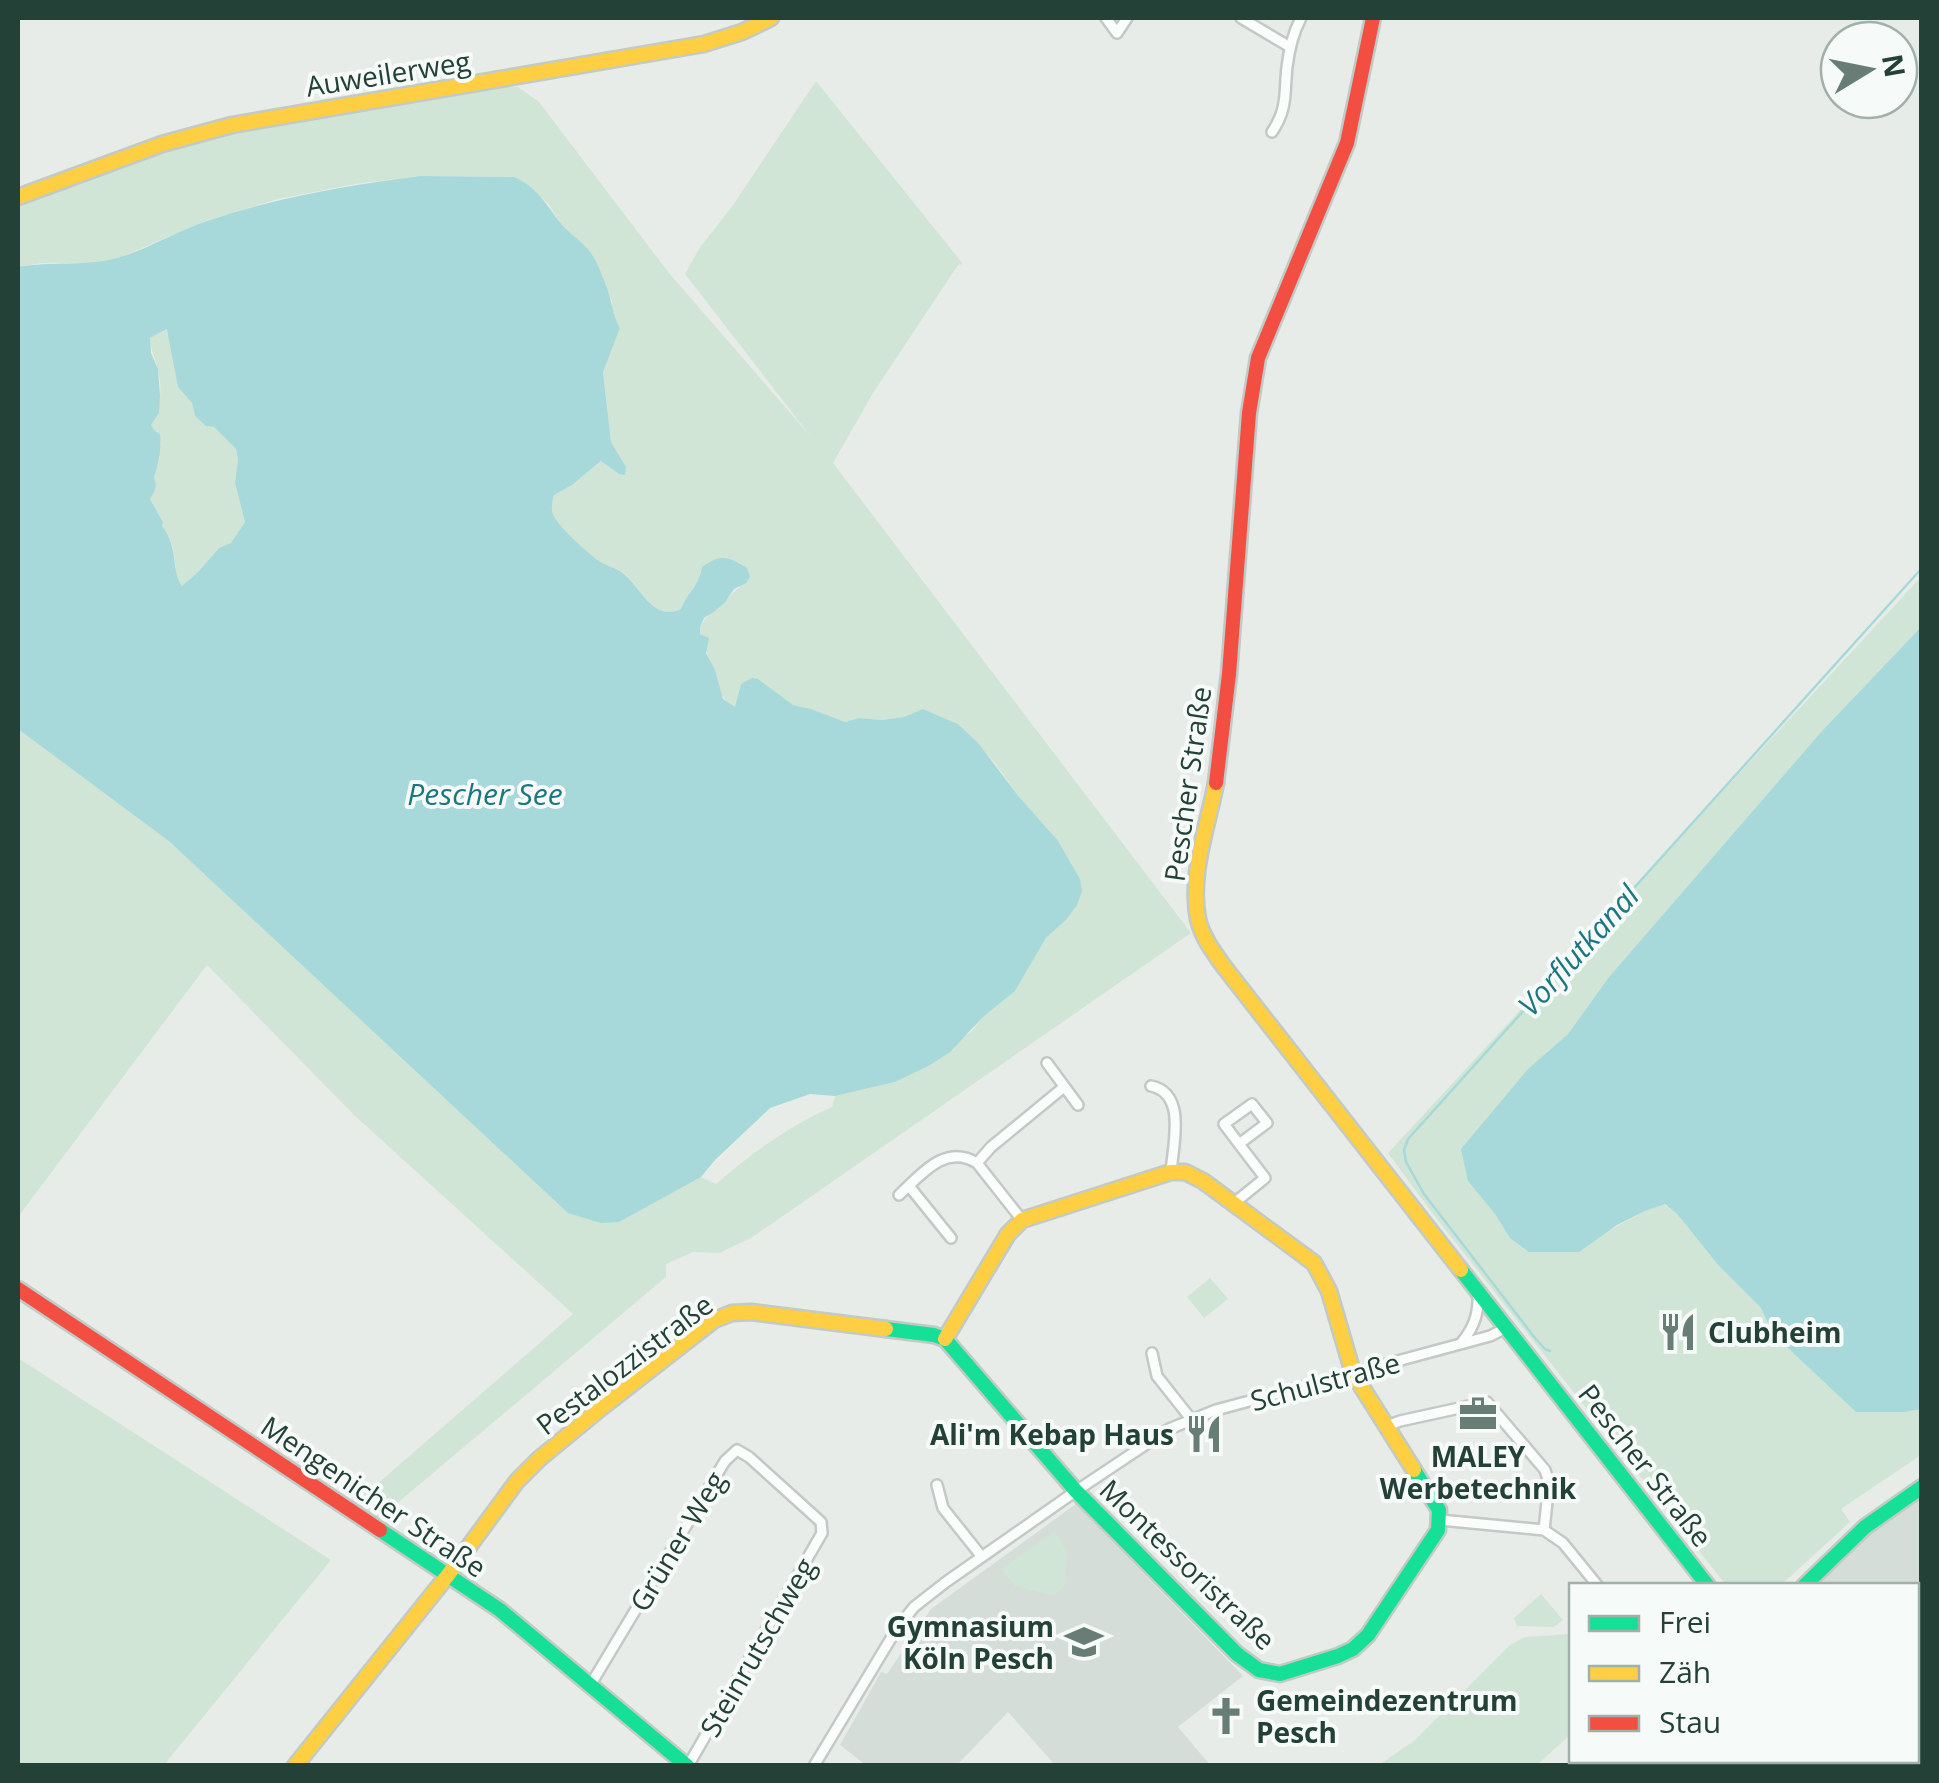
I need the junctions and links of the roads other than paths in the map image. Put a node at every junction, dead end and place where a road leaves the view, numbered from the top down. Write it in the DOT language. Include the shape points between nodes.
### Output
graph roads {
  1 [pos="770,18"];
  2 [pos="1106,18"];
  3 [pos="1127,18"];
  4 [pos="1242,18"];
  5 [pos="1300,18"];
  6 [pos="1373,18"];
  7 [pos="1290,47"];
  8 [pos="1272,132"];
  9 [pos="18,197"];
  10 [pos="1046,1064"];
  11 [pos="1151,1086"];
  12 [pos="1064,1087"];
  13 [pos="1078,1105"];
  14 [pos="1239,1144"];
  15 [pos="977,1163"];
  16 [pos="1171,1172"];
  17 [pos="909,1186"];
  18 [pos="899,1195"];
  19 [pos="1233,1204"];
  20 [pos="1022,1220"];
  21 [pos="951,1238"];
  22 [pos="18,1289"];
  23 [pos="1478,1292"];
  24 [pos="1506,1328"];
  25 [pos="945,1340"];
  26 [pos="1460,1344"];
  27 [pos="1152,1354"];
  28 [pos="1353,1373"];
  29 [pos="1191,1419"];
  30 [pos="1386,1426"];
  31 [pos="937,1485"];
  32 [pos="1922,1487"];
  33 [pos="1076,1491"];
  34 [pos="1440,1520"];
  35 [pos="823,1527"];
  36 [pos="1544,1530"];
  37 [pos="982,1557"];
  38 [pos="448,1575"];
  39 [pos="1596,1583"];
  40 [pos="1706,1583"];
  41 [pos="1807,1583"];
  42 [pos="591,1684"];
  43 [pos="295,1766"];
  44 [pos="687,1766"];
  45 [pos="814,1766"];
  1 -- 9 [label="street, Auweilerweg" via="704,44 232,125"];
  2 -- 3 [label="street" via="1117,32"];
  4 -- 7 [label="street"];
  5 -- 7 [label="street"];
  6 -- 23 [label="street, Pescher Straße" via="1348,143 1258,358 1220,766 1196,904 1212,950"];
  7 -- 8 [label="street" via="1285,107"];
  10 -- 12 [label="street"];
  11 -- 16 [label="street" via="1174,1107"];
  12 -- 13 [label="street"];
  12 -- 15 [label="street"];
  14 -- 14 [label="street" via="1224,1124 1252,1104 1267,1124"];
  14 -- 19 [label="street" via="1265,1178"];
  15 -- 17 [label="street" via="948,1156"];
  15 -- 20 [label="street"];
  16 -- 19 [label="street" via="1185,1172"];
  16 -- 20 [label="street"];
  17 -- 18 [label="street"];
  17 -- 21 [label="street"];
  19 -- 28 [label="street" via="1321,1273"];
  20 -- 25 [label="street"];
  22 -- 38 [label="street, Mengenicher Straße"];
  23 -- 24 [label="street, Pescher Straße"];
  23 -- 26 [label="street" via="1479,1311"];
  24 -- 26 [label="street, Schulstraße"];
  24 -- 40 [label="street, Pescher Straße"];
  25 -- 33 [label="street, Montessoristraße"];
  25 -- 38 [label="street, Pestalozzistraße" via="752,1312 714,1320 539,1459"];
  26 -- 28 [label="street, Schulstraße"];
  27 -- 29 [label="street" via="1157,1376"];
  28 -- 29 [label="street, Schulstraße"];
  28 -- 30 [label="street"];
  29 -- 33 [label="street, Schulstraße"];
  30 -- 34 [label="street"];
  30 -- 36 [label="street" via="1487,1402 1546,1470"];
  31 -- 37 [label="street" via="943,1508"];
  32 -- 41 [label="street" via="1864,1528"];
  33 -- 34 [label="street, Montessoristraße" via="1236,1654 1258,1670 1280,1674 1361,1643"];
  33 -- 37 [label="street, Schulstraße"];
  34 -- 36 [label="street"];
  35 -- 42 [label="street, Grüner Weg" via="749,1457 737,1450 730,1454"];
  35 -- 44 [label="street, Steinrutschweg"];
  36 -- 39 [label="street"];
  37 -- 45 [label="street, Schulstraße" via="907,1614"];
  38 -- 42 [label="street, Mengenicher Straße"];
  38 -- 43 [label="street, Pestalozzistraße"];
  42 -- 44 [label="street, Mengenicher Straße"];
}
